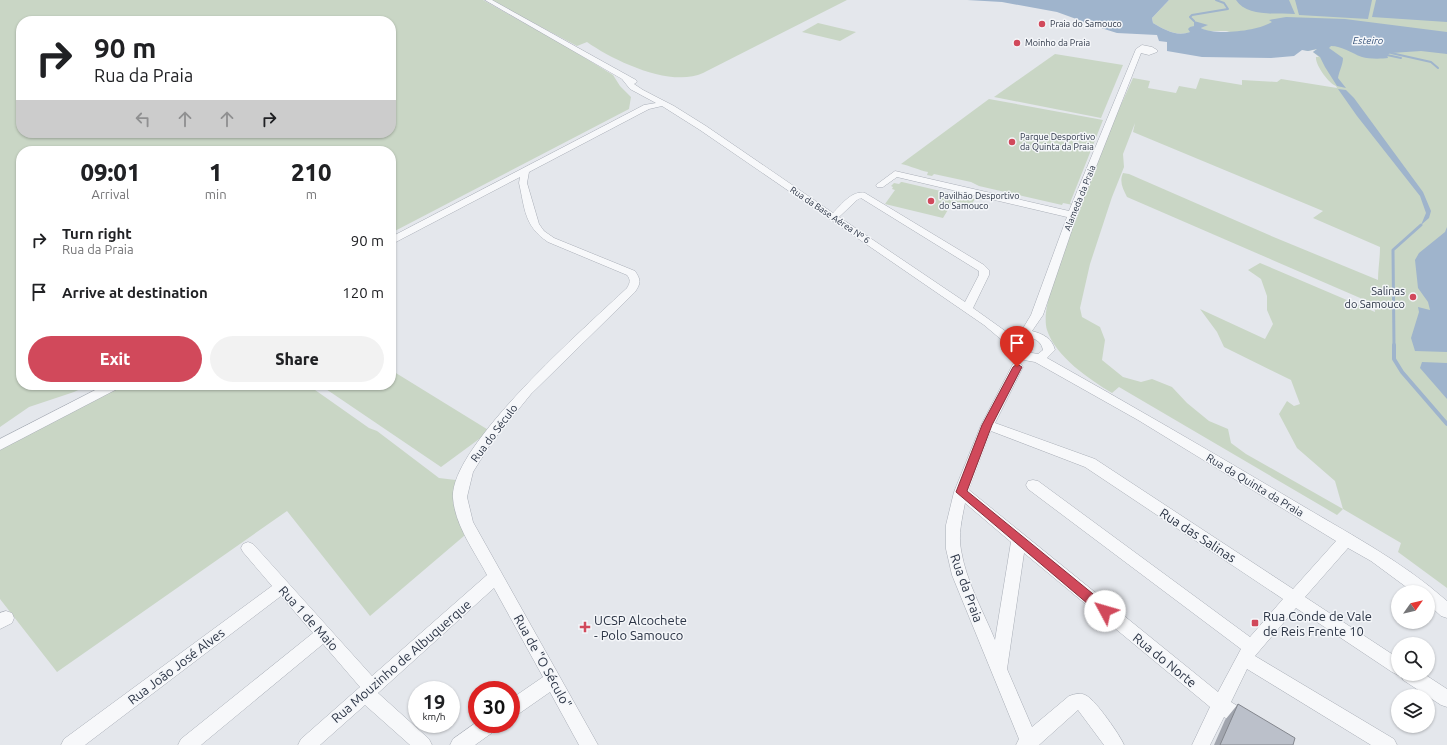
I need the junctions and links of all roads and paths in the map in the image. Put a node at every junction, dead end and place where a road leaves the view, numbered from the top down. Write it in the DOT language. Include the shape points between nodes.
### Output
graph roads {
  1 [pos="488,0"];
  2 [pos="1150,52"];
  3 [pos="626,79"];
  4 [pos="662,104"];
  5 [pos="671,108"];
  6 [pos="525,172"];
  7 [pos="504,182"];
  8 [pos="523,183"];
  9 [pos="880,185"];
  10 [pos="1072,215"];
  11 [pos="833,218"];
  12 [pos="396,238"];
  13 [pos="967,309"];
  14 [pos="1036,318"];
  15 [pos="1017,336"];
  16 [pos="1040,337"];
  17 [pos="1048,352"];
  18 [pos="1036,357"];
  19 [pos="1017,367"];
  20 [pos="1082,383"];
  21 [pos="104,390"];
  22 [pos="987,425"];
  23 [pos="0,444"];
  24 [pos="1033,485"];
  25 [pos="962,492"];
  26 [pos="1019,540"];
  27 [pos="1346,540"];
  28 [pos="248,548"];
  29 [pos="496,577"];
  30 [pos="1415,585"];
  31 [pos="282,587"];
  32 [pos="1294,598"];
  33 [pos="1435,600"];
  34 [pos="1447,611"];
  35 [pos="323,634"];
  36 [pos="1247,653"];
  37 [pos="1391,662"];
  38 [pos="999,668"];
  39 [pos="553,680"];
  40 [pos="1420,681"];
  41 [pos="368,690"];
  42 [pos="1447,699"];
  43 [pos="520,704"];
  44 [pos="1221,706"];
  45 [pos="1260,729"];
  46 [pos="477,733"];
  47 [pos="1027,743"];
  48 [pos="70,745"];
  49 [pos="187,745"];
  50 [pos="306,745"];
  51 [pos="423,745"];
  52 [pos="460,745"];
  53 [pos="589,745"];
  54 [pos="1116,745"];
  55 [pos="1201,745"];
  56 [pos="1388,745"];
  1 -- 3 [label="street"];
  2 -- 10 [label="street, Alameda da Praia" via="1138,54"];
  3 -- 4 [label="street" via="633,87"];
  3 -- 5 [label="street" via="646,88"];
  4 -- 5 [label="street"];
  4 -- 6 [label="street" via="647,108"];
  5 -- 11 [label="street, Rua da Base Aérea Nº 6"];
  6 -- 7 [label="street"];
  6 -- 8 [label="street"];
  7 -- 8 [label="street"];
  7 -- 12 [label="street"];
  8 -- 29 [label="street, Rua do Século" via="534,224 541,233 551,240 619,267 633,276 635,283 605,316 527,391 486,440 466,471 460,497 466,522"];
  9 -- 10 [label="street" via="895,174"];
  10 -- 14 [label="street, Alameda da Praia"];
  11 -- 13 [label="street, Rua da Base Aérea Nº 6"];
  11 -- 13 [label="street" via="854,198 862,195 980,267 984,270 984,275"];
  13 -- 15 [label="street, Rua da Base Aérea Nº 6" via="988,323"];
  14 -- 15 [label="street"];
  14 -- 16 [label="street"];
  15 -- 16 [label="street"];
  15 -- 18 [label="street" via="1009,344 1015,351 1024,356"];
  16 -- 17 [label="street" via="1048,344"];
  17 -- 18 [label="street"];
  17 -- 20 [label="street"];
  18 -- 20 [label="street"];
  19 -- 22 [label="street, Rua da Praia"];
  20 -- 27 [label="street, Rua da Quinta da Praia"];
  21 -- 23 [label="street"];
  22 -- 25 [label="street, Rua da Praia"];
  22 -- 32 [label="street, Rua das Salinas" via="1090,463"];
  24 -- 36 [label="street"];
  25 -- 26 [label="street, Rua do Norte"];
  25 -- 38 [label="street, Rua da Praia" via="953,525 953,549 960,575"];
  26 -- 38 [label="street"];
  26 -- 44 [label="street, Rua do Norte"];
  27 -- 30 [label="street, Rua da Quinta da Praia" via="1376,557"];
  27 -- 32 [label="street"];
  28 -- 31 [label="street, Rua 1 de Maio"];
  29 -- 39 [label="street, Rua de \"O Século\""];
  29 -- 41 [label="street, Rua Mouzinho de Albuquerque"];
  31 -- 35 [label="street, Rua 1 de Maio"];
  31 -- 48 [label="street, Rua João José Alves"];
  32 -- 36 [label="street"];
  32 -- 37 [label="street, Rua das Salinas"];
  33 -- 34 [label="street"];
  35 -- 41 [label="street, Rua 1 de Maio"];
  35 -- 49 [label="street"];
  36 -- 44 [label="street"];
  36 -- 56 [label="street"];
  38 -- 47 [label="street, Rua da Praia"];
  39 -- 43 [label="street"];
  39 -- 53 [label="street, Rua de \"O Século\""];
  40 -- 42 [label="street"];
  41 -- 50 [label="street, Rua Mouzinho de Albuquerque"];
  41 -- 51 [label="street, Rua 1 de Maio"];
  44 -- 45 [label="street, Rua do Norte"];
  44 -- 55 [label="street"];
  46 -- 52 [label="street"];
  47 -- 54 [label="street" via="1075,702 1082,702"];
}
